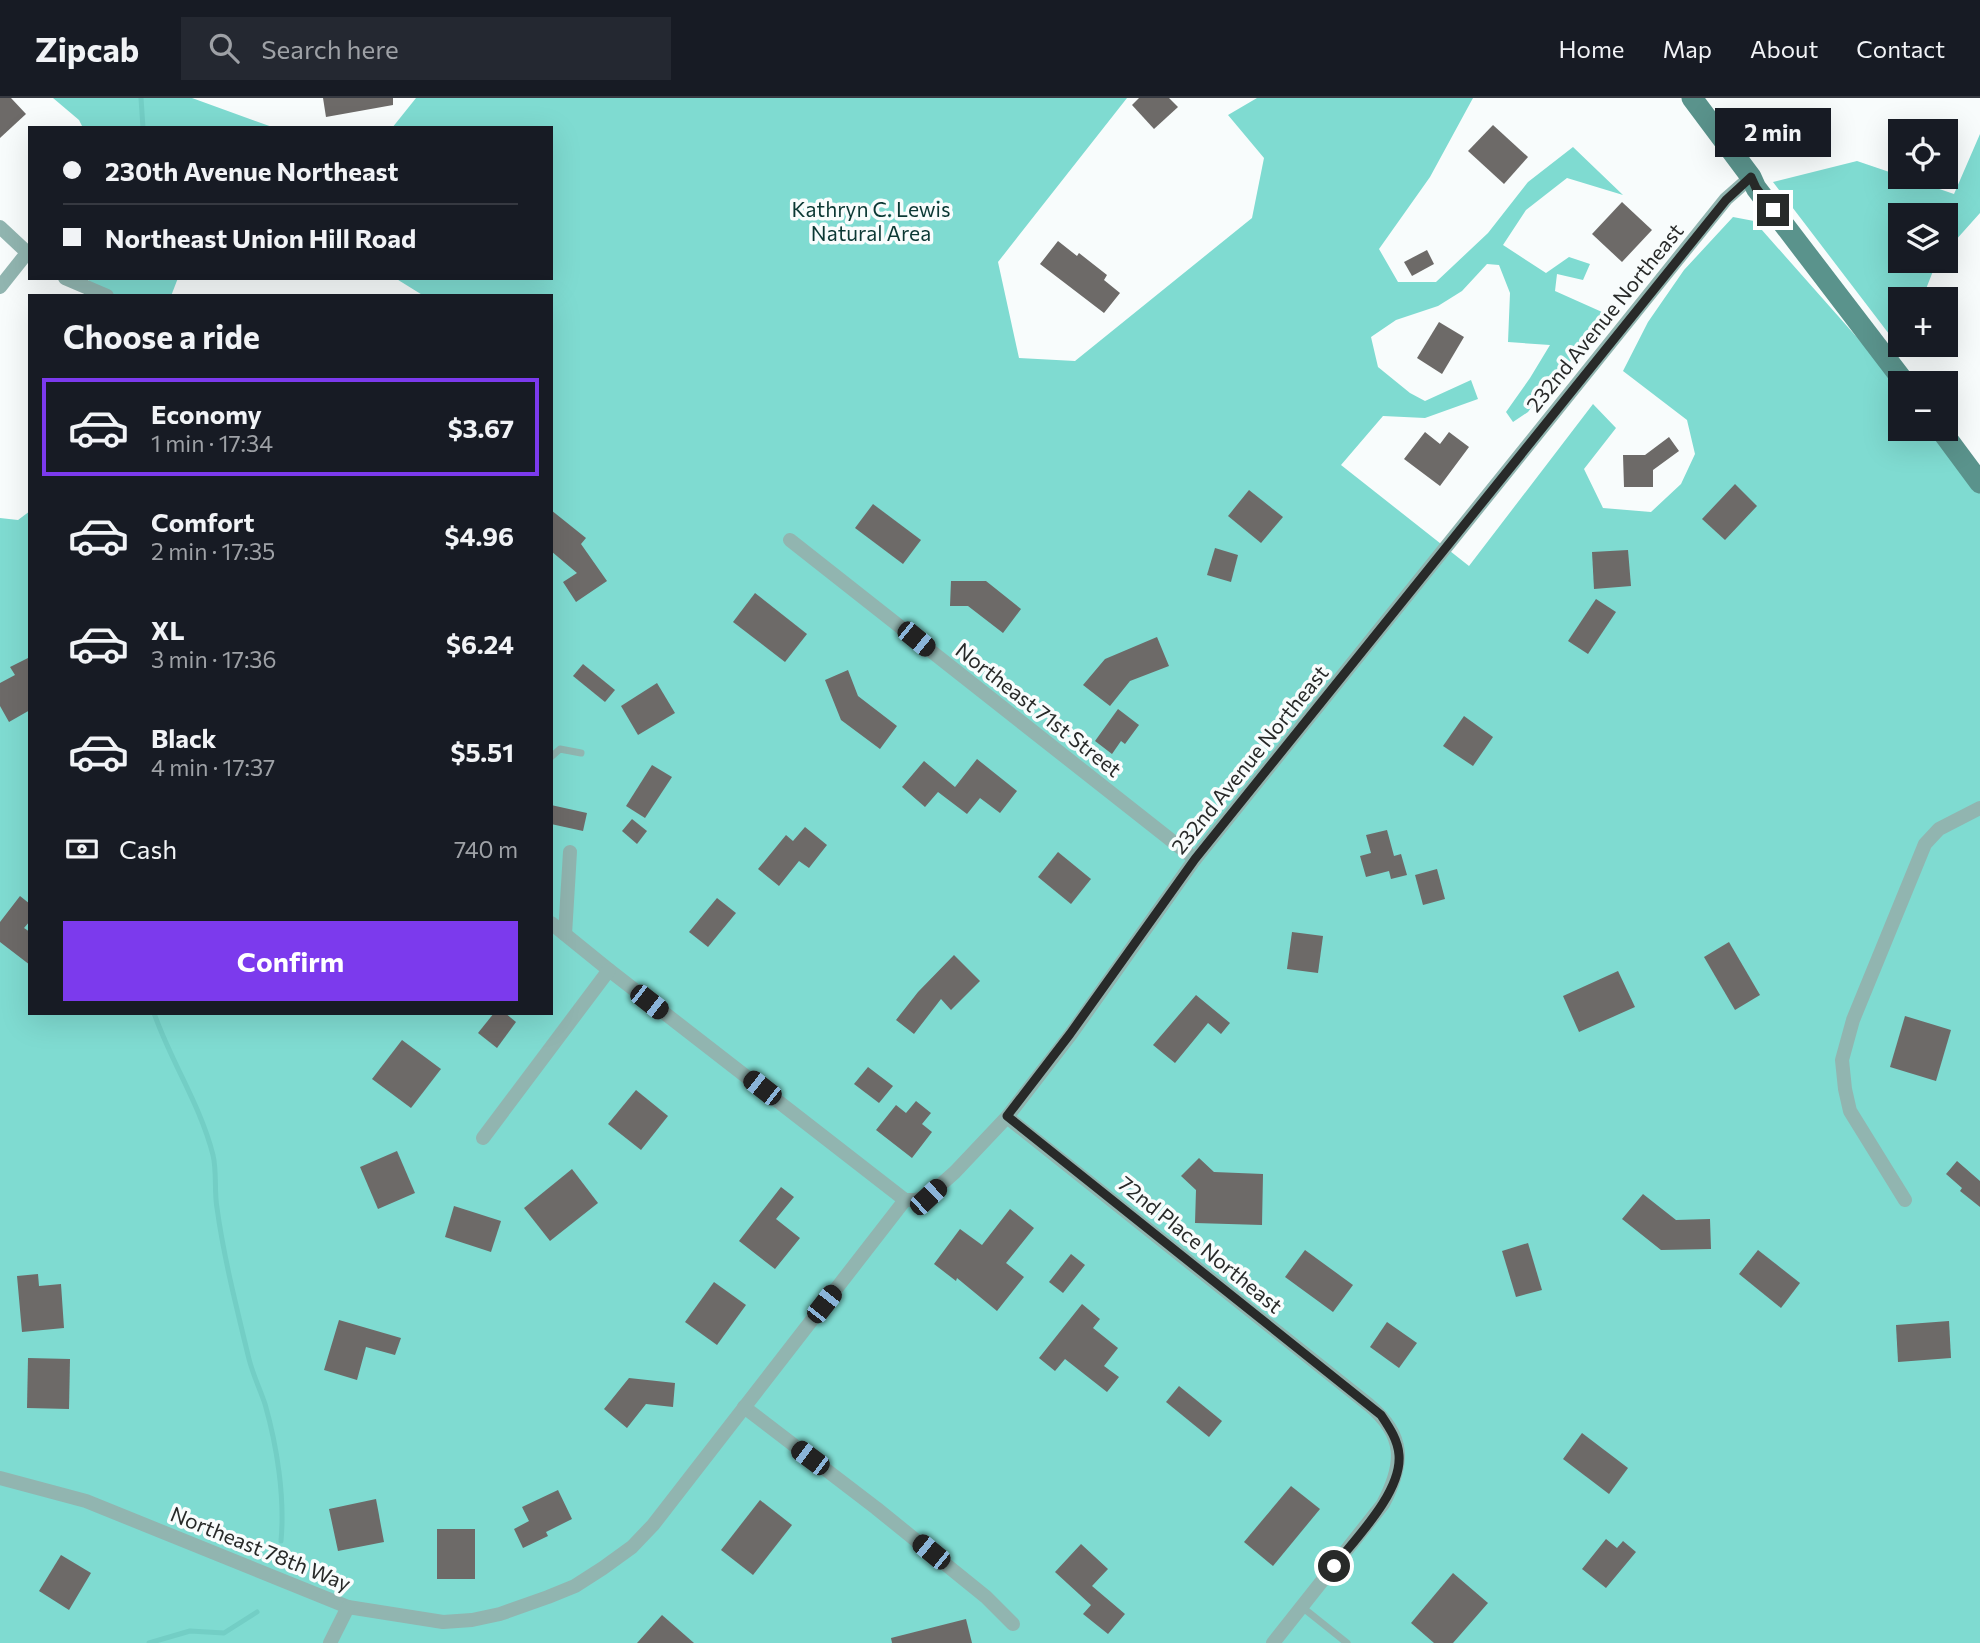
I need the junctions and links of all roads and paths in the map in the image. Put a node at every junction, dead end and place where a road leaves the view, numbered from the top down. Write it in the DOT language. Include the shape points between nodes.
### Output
graph roads {
  1 [pos="1692,98"];
  2 [pos="1751,177"];
  3 [pos="0,227"];
  4 [pos="28,253"];
  5 [pos="28,255"];
  6 [pos="70,280"];
  7 [pos="0,287"];
  8 [pos="102,294"];
  9 [pos="1896,371"];
  10 [pos="1949,441"];
  11 [pos="1980,483"];
  12 [pos="790,540"];
  13 [pos="581,753"];
  14 [pos="553,755"];
  15 [pos="1980,808"];
  16 [pos="570,852"];
  17 [pos="1195,859"];
  18 [pos="553,925"];
  19 [pos="565,934"];
  20 [pos="609,970"];
  21 [pos="1007,1116"];
  22 [pos="483,1138"];
  23 [pos="905,1200"];
  24 [pos="1905,1200"];
  25 [pos="744,1408"];
  26 [pos="0,1478"];
  27 [pos="1302,1606"];
  28 [pos="348,1607"];
  29 [pos="1013,1624"];
  30 [pos="330,1643"];
  31 [pos="1273,1643"];
  32 [pos="1347,1643"];
  1 -- 2 [label="street"];
  2 -- 9 [label="street"];
  2 -- 17 [label="street, 232nd Avenue Northeast" via="1726,200"];
  3 -- 4 [label="street"];
  5 -- 7 [label="street"];
  6 -- 8 [label="street"];
  10 -- 11 [label="street"];
  12 -- 17 [label="street, Northeast 71st Street"];
  13 -- 14 [label="lane" via="560,749"];
  15 -- 24 [label="street" via="1939,830 1925,844 1853,1020 1842,1060 1850,1111"];
  16 -- 19 [label="street"];
  17 -- 21 [label="street, 232nd Avenue Northeast"];
  18 -- 19 [label="street"];
  19 -- 20 [label="street"];
  20 -- 22 [label="street"];
  20 -- 23 [label="street"];
  21 -- 23 [label="street, 232nd Avenue Northeast" via="928,1197"];
  21 -- 27 [label="street, 72nd Place Northeast" via="1369,1405 1394,1434 1399,1455 1394,1483 1383,1504"];
  23 -- 25 [label="street"];
  25 -- 28 [label="street, Northeast 78th Way" via="653,1525 632,1547 575,1586 472,1620 443,1622"];
  25 -- 29 [label="street" via="906,1532"];
  26 -- 28 [label="street, Northeast 78th Way" via="86,1501"];
  27 -- 31 [label="street, 72nd Place Northeast"];
  27 -- 32 [label="lane"];
  28 -- 30 [label="street"];
}
